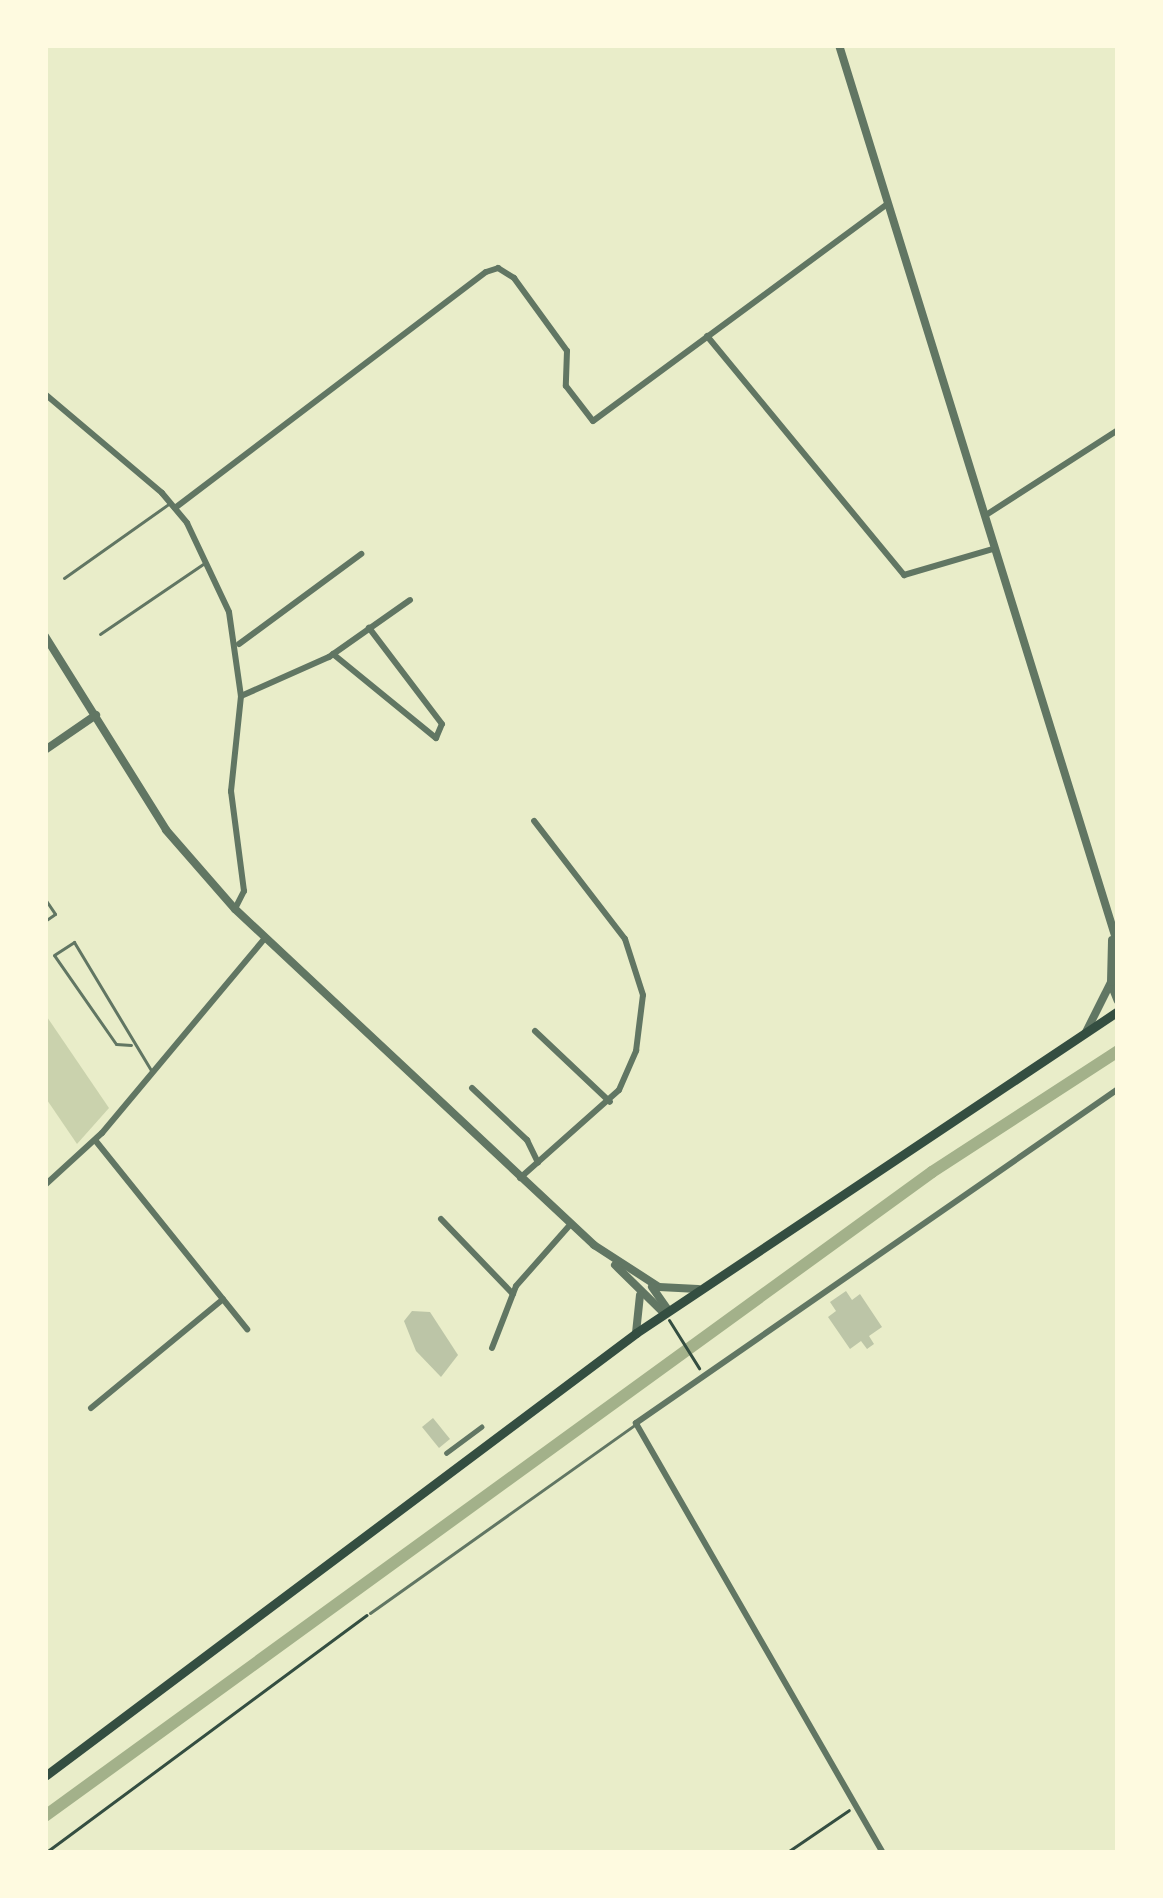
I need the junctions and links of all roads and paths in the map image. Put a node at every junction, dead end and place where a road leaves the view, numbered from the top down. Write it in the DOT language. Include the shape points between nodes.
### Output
graph roads {
  1 [pos="839,45"];
  2 [pos="887,204"];
  3 [pos="707,336"];
  4 [pos="45,395"];
  5 [pos="1118,430"];
  6 [pos="173,506"];
  7 [pos="983,517"];
  8 [pos="993,549"];
  9 [pos="361,554"];
  10 [pos="207,562"];
  11 [pos="64,578"];
  12 [pos="410,600"];
  13 [pos="369,628"];
  14 [pos="100,634"];
  15 [pos="45,636"];
  16 [pos="238,644"];
  17 [pos="333,654"];
  18 [pos="241,697"];
  19 [pos="96,716"];
  20 [pos="45,750"];
  21 [pos="534,821"];
  22 [pos="45,899"];
  23 [pos="235,909"];
  24 [pos="45,921"];
  25 [pos="1110,926"];
  26 [pos="265,938"];
  27 [pos="1118,945"];
  28 [pos="1111,982"];
  29 [pos="1118,1001"];
  30 [pos="1118,1011"];
  31 [pos="536,1030"];
  32 [pos="1086,1032"];
  33 [pos="131,1045"];
  34 [pos="153,1071"];
  35 [pos="472,1088"];
  36 [pos="1118,1089"];
  37 [pos="610,1102"];
  38 [pos="95,1140"];
  39 [pos="538,1163"];
  40 [pos="520,1178"];
  41 [pos="45,1185"];
  42 [pos="442,1219"];
  43 [pos="570,1225"];
  44 [pos="610,1259"];
  45 [pos="648,1282"];
  46 [pos="698,1289"];
  47 [pos="513,1294"];
  48 [pos="639,1294"];
  49 [pos="223,1299"];
  50 [pos="667,1315"];
  51 [pos="247,1329"];
  52 [pos="636,1333"];
  53 [pos="492,1348"];
  54 [pos="696,1364"];
  55 [pos="91,1408"];
  56 [pos="636,1423"];
  57 [pos="481,1427"];
  58 [pos="446,1453"];
  59 [pos="370,1612"];
  60 [pos="45,1776"];
  61 [pos="855,1805"];
  62 [pos="45,1853"];
  63 [pos="787,1853"];
  64 [pos="883,1853"];
  1 -- 2 [label="street"];
  2 -- 3 [label="street"];
  2 -- 7 [label="street"];
  3 -- 6 [label="street" via="600,419 586,416 566,386 567,351 498,268"];
  3 -- 8 [label="street" via="904,575"];
  4 -- 6 [label="street" via="139,468"];
  5 -- 7 [label="street"];
  6 -- 10 [label="street"];
  6 -- 11 [label="lane"];
  7 -- 8 [label="street"];
  8 -- 25 [label="street"];
  9 -- 16 [label="street"];
  10 -- 14 [label="lane"];
  10 -- 16 [label="street"];
  12 -- 13 [label="street"];
  13 -- 17 [label="street"];
  13 -- 17 [label="street" via="442,724 436,738"];
  15 -- 19 [label="street"];
  16 -- 18 [label="street"];
  17 -- 18 [label="street"];
  18 -- 23 [label="street" via="231,791 244,891"];
  19 -- 20 [label="street"];
  19 -- 23 [label="street"];
  21 -- 37 [label="street" via="638,962 641,1027"];
  22 -- 24 [label="lane" via="55,914"];
  23 -- 26 [label="street"];
  25 -- 27 [label="street"];
  25 -- 28 [label="street"];
  26 -- 34 [label="street"];
  26 -- 40 [label="street"];
  28 -- 29 [label="street"];
  28 -- 32 [label="street"];
  30 -- 32 [label="main road"];
  31 -- 37 [label="street"];
  32 -- 46 [label="main road"];
  33 -- 33 [label="lane" via="135,1031 74,942 54,956 116,1044"];
  33 -- 34 [label="lane"];
  34 -- 38 [label="street"];
  35 -- 39 [label="street" via="527,1140"];
  36 -- 56 [label="street"];
  37 -- 39 [label="street"];
  38 -- 41 [label="street"];
  38 -- 49 [label="street"];
  39 -- 40 [label="street"];
  40 -- 43 [label="street"];
  42 -- 47 [label="street"];
  43 -- 44 [label="street"];
  43 -- 47 [label="street"];
  44 -- 45 [label="street"];
  44 -- 48 [label="street"];
  45 -- 46 [label="street"];
  45 -- 50 [label="street"];
  46 -- 50 [label="main road"];
  47 -- 53 [label="street"];
  48 -- 50 [label="street"];
  48 -- 52 [label="street"];
  49 -- 51 [label="street"];
  49 -- 55 [label="street"];
  50 -- 52 [label="main road"];
  50 -- 54 [label="path"];
  52 -- 60 [label="main road"];
  56 -- 59 [label="lane"];
  56 -- 61 [label="street"];
  57 -- 58 [label="street"];
  59 -- 62 [label="path"];
  61 -- 63 [label="path"];
  61 -- 64 [label="street"];
}
